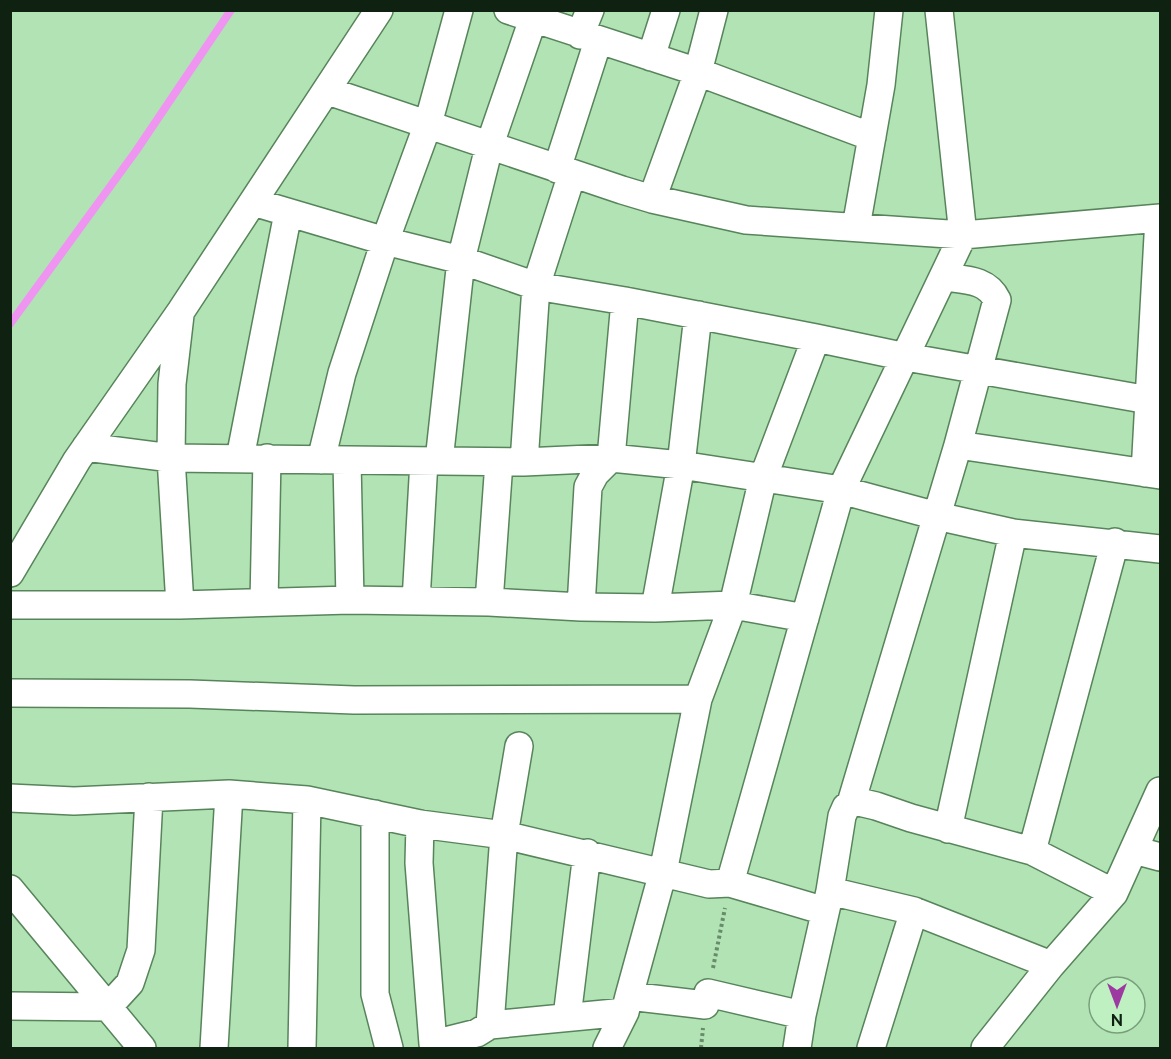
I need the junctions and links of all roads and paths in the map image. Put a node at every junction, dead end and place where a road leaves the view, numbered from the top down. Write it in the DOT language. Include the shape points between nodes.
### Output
graph roads {
  1 [pos="379,10"];
  2 [pos="459,10"];
  3 [pos="666,10"];
  4 [pos="714,10"];
  5 [pos="889,10"];
  6 [pos="939,10"];
  7 [pos="520,15"];
  8 [pos="589,29"];
  9 [pos="651,57"];
  10 [pos="698,72"];
  11 [pos="328,91"];
  12 [pos="428,124"];
  13 [pos="872,137"];
  14 [pos="489,147"];
  15 [pos="565,171"];
  16 [pos="652,199"];
  17 [pos="253,202"];
  18 [pos="288,213"];
  19 [pos="1160,218"];
  20 [pos="856,227"];
  21 [pos="963,235"];
  22 [pos="385,241"];
  23 [pos="461,260"];
  24 [pos="944,276"];
  25 [pos="536,286"];
  26 [pos="626,301"];
  27 [pos="181,311"];
  28 [pos="698,315"];
  29 [pos="816,338"];
  30 [pos="906,357"];
  31 [pos="978,370"];
  32 [pos="1155,401"];
  33 [pos="958,445"];
  34 [pos="86,447"];
  35 [pos="171,458"];
  36 [pos="240,458"];
  37 [pos="267,458"];
  38 [pos="611,458"];
  39 [pos="334,460"];
  40 [pos="431,461"];
  41 [pos="512,462"];
  42 [pos="681,465"];
  43 [pos="1153,474"];
  44 [pos="763,478"];
  45 [pos="841,490"];
  46 [pos="937,516"];
  47 [pos="1013,533"];
  48 [pos="1115,542"];
  49 [pos="1161,549"];
  50 [pos="10,573"];
  51 [pos="350,600"];
  52 [pos="416,601"];
  53 [pos="264,602"];
  54 [pos="489,602"];
  55 [pos="10,605"];
  56 [pos="180,605"];
  57 [pos="734,605"];
  58 [pos="581,608"];
  59 [pos="655,608"];
  60 [pos="805,618"];
  61 [pos="10,693"];
  62 [pos="698,699"];
  63 [pos="519,746"];
  64 [pos="1161,791"];
  65 [pos="229,794"];
  66 [pos="149,797"];
  67 [pos="10,798"];
  68 [pos="307,800"];
  69 [pos="851,803"];
  70 [pos="375,814"];
  71 [pos="420,824"];
  72 [pos="948,829"];
  73 [pos="504,835"];
  74 [pos="1134,850"];
  75 [pos="1032,851"];
  76 [pos="587,854"];
  77 [pos="1161,857"];
  78 [pos="663,872"];
  79 [pos="730,883"];
  80 [pos="10,890"];
  81 [pos="1114,894"];
  82 [pos="827,901"];
  83 [pos="914,911"];
  84 [pos="1051,965"];
  85 [pos="627,1004"];
  86 [pos="10,1006"];
  87 [pos="108,1007"];
  88 [pos="802,1015"];
  89 [pos="567,1017"];
  90 [pos="490,1025"];
  91 [pos="434,1046"];
  92 [pos="142,1048"];
  93 [pos="214,1048"];
  94 [pos="302,1048"];
  95 [pos="389,1048"];
  96 [pos="607,1048"];
  97 [pos="797,1048"];
  98 [pos="871,1048"];
  99 [pos="985,1048"];
  1 -- 11 [label="street"];
  2 -- 12 [label="street"];
  3 -- 9 [label="street"];
  4 -- 10 [label="street"];
  5 -- 13 [label="street" via="882,86"];
  6 -- 21 [label="street"];
  7 -- 8 [label="street"];
  7 -- 14 [label="street"];
  8 -- 9 [label="street"];
  8 -- 15 [label="street"];
  9 -- 10 [label="street"];
  10 -- 13 [label="street"];
  10 -- 16 [label="street"];
  11 -- 12 [label="street"];
  11 -- 17 [label="street"];
  12 -- 14 [label="street"];
  12 -- 22 [label="street"];
  13 -- 20 [label="street"];
  14 -- 15 [label="street"];
  14 -- 23 [label="street"];
  15 -- 16 [label="street"];
  15 -- 25 [label="street"];
  16 -- 20 [label="street" via="746,220"];
  17 -- 18 [label="street"];
  17 -- 27 [label="street"];
  18 -- 22 [label="street"];
  18 -- 36 [label="street"];
  19 -- 21 [label="street"];
  19 -- 32 [label="street"];
  20 -- 21 [label="street"];
  21 -- 24 [label="street"];
  22 -- 23 [label="street"];
  22 -- 39 [label="street" via="342,373"];
  23 -- 25 [label="street"];
  23 -- 40 [label="street"];
  24 -- 30 [label="street"];
  24 -- 31 [label="street" via="986,284 997,300"];
  25 -- 26 [label="street"];
  25 -- 41 [label="street"];
  26 -- 28 [label="street"];
  26 -- 38 [label="street"];
  27 -- 34 [label="street"];
  27 -- 35 [label="street" via="172,384"];
  28 -- 29 [label="street"];
  28 -- 42 [label="street"];
  29 -- 30 [label="street"];
  29 -- 44 [label="street"];
  30 -- 31 [label="street"];
  30 -- 45 [label="street"];
  31 -- 32 [label="street"];
  31 -- 33 [label="street"];
  32 -- 43 [label="street"];
  33 -- 43 [label="street"];
  33 -- 46 [label="street"];
  34 -- 35 [label="street"];
  34 -- 50 [label="street"];
  35 -- 36 [label="street"];
  35 -- 56 [label="street"];
  36 -- 37 [label="street"];
  37 -- 39 [label="street"];
  37 -- 53 [label="street"];
  38 -- 41 [label="street"];
  38 -- 42 [label="street"];
  38 -- 58 [label="street" via="588,487"];
  39 -- 40 [label="street"];
  39 -- 51 [label="street"];
  40 -- 41 [label="street"];
  40 -- 52 [label="street"];
  41 -- 54 [label="street"];
  42 -- 44 [label="street"];
  42 -- 59 [label="street"];
  44 -- 45 [label="street"];
  44 -- 57 [label="street"];
  45 -- 46 [label="street"];
  45 -- 60 [label="street"];
  46 -- 47 [label="street"];
  46 -- 69 [label="street"];
  47 -- 48 [label="street"];
  47 -- 72 [label="street"];
  48 -- 49 [label="street"];
  48 -- 75 [label="street"];
  51 -- 52 [label="street"];
  51 -- 53 [label="street"];
  52 -- 54 [label="street"];
  53 -- 56 [label="street"];
  54 -- 58 [label="street"];
  55 -- 56 [label="street"];
  57 -- 59 [label="street"];
  57 -- 60 [label="street"];
  57 -- 62 [label="street"];
  58 -- 59 [label="street"];
  60 -- 79 [label="street"];
  61 -- 62 [label="street" via="354,700"];
  62 -- 78 [label="street"];
  63 -- 73 [label="street"];
  64 -- 74 [label="street"];
  65 -- 66 [label="street"];
  65 -- 68 [label="street"];
  65 -- 93 [label="street"];
  66 -- 67 [label="street" via="74,801"];
  66 -- 87 [label="street" via="141,950 130,983"];
  68 -- 70 [label="street"];
  68 -- 94 [label="street"];
  69 -- 72 [label="street" via="876,806"];
  69 -- 82 [label="street" via="842,816"];
  70 -- 71 [label="street"];
  70 -- 95 [label="street" via="375,994"];
  71 -- 73 [label="street"];
  71 -- 91 [label="street" via="419,862"];
  72 -- 75 [label="street"];
  73 -- 76 [label="street"];
  73 -- 90 [label="street"];
  74 -- 77 [label="street"];
  74 -- 81 [label="street"];
  75 -- 81 [label="street"];
  76 -- 78 [label="street"];
  76 -- 89 [label="street"];
  78 -- 79 [label="street" via="709,884"];
  78 -- 85 [label="street"];
  79 -- 82 [label="street"];
  80 -- 87 [label="street"];
  81 -- 84 [label="street"];
  82 -- 83 [label="street"];
  82 -- 88 [label="street"];
  83 -- 84 [label="street"];
  83 -- 98 [label="street"];
  84 -- 99 [label="street"];
  85 -- 88 [label="street" via="706,999"];
  85 -- 89 [label="street"];
  85 -- 96 [label="street"];
  86 -- 87 [label="street"];
  87 -- 92 [label="street"];
  88 -- 97 [label="street"];
  89 -- 90 [label="street"];
  90 -- 91 [label="street"];
}
